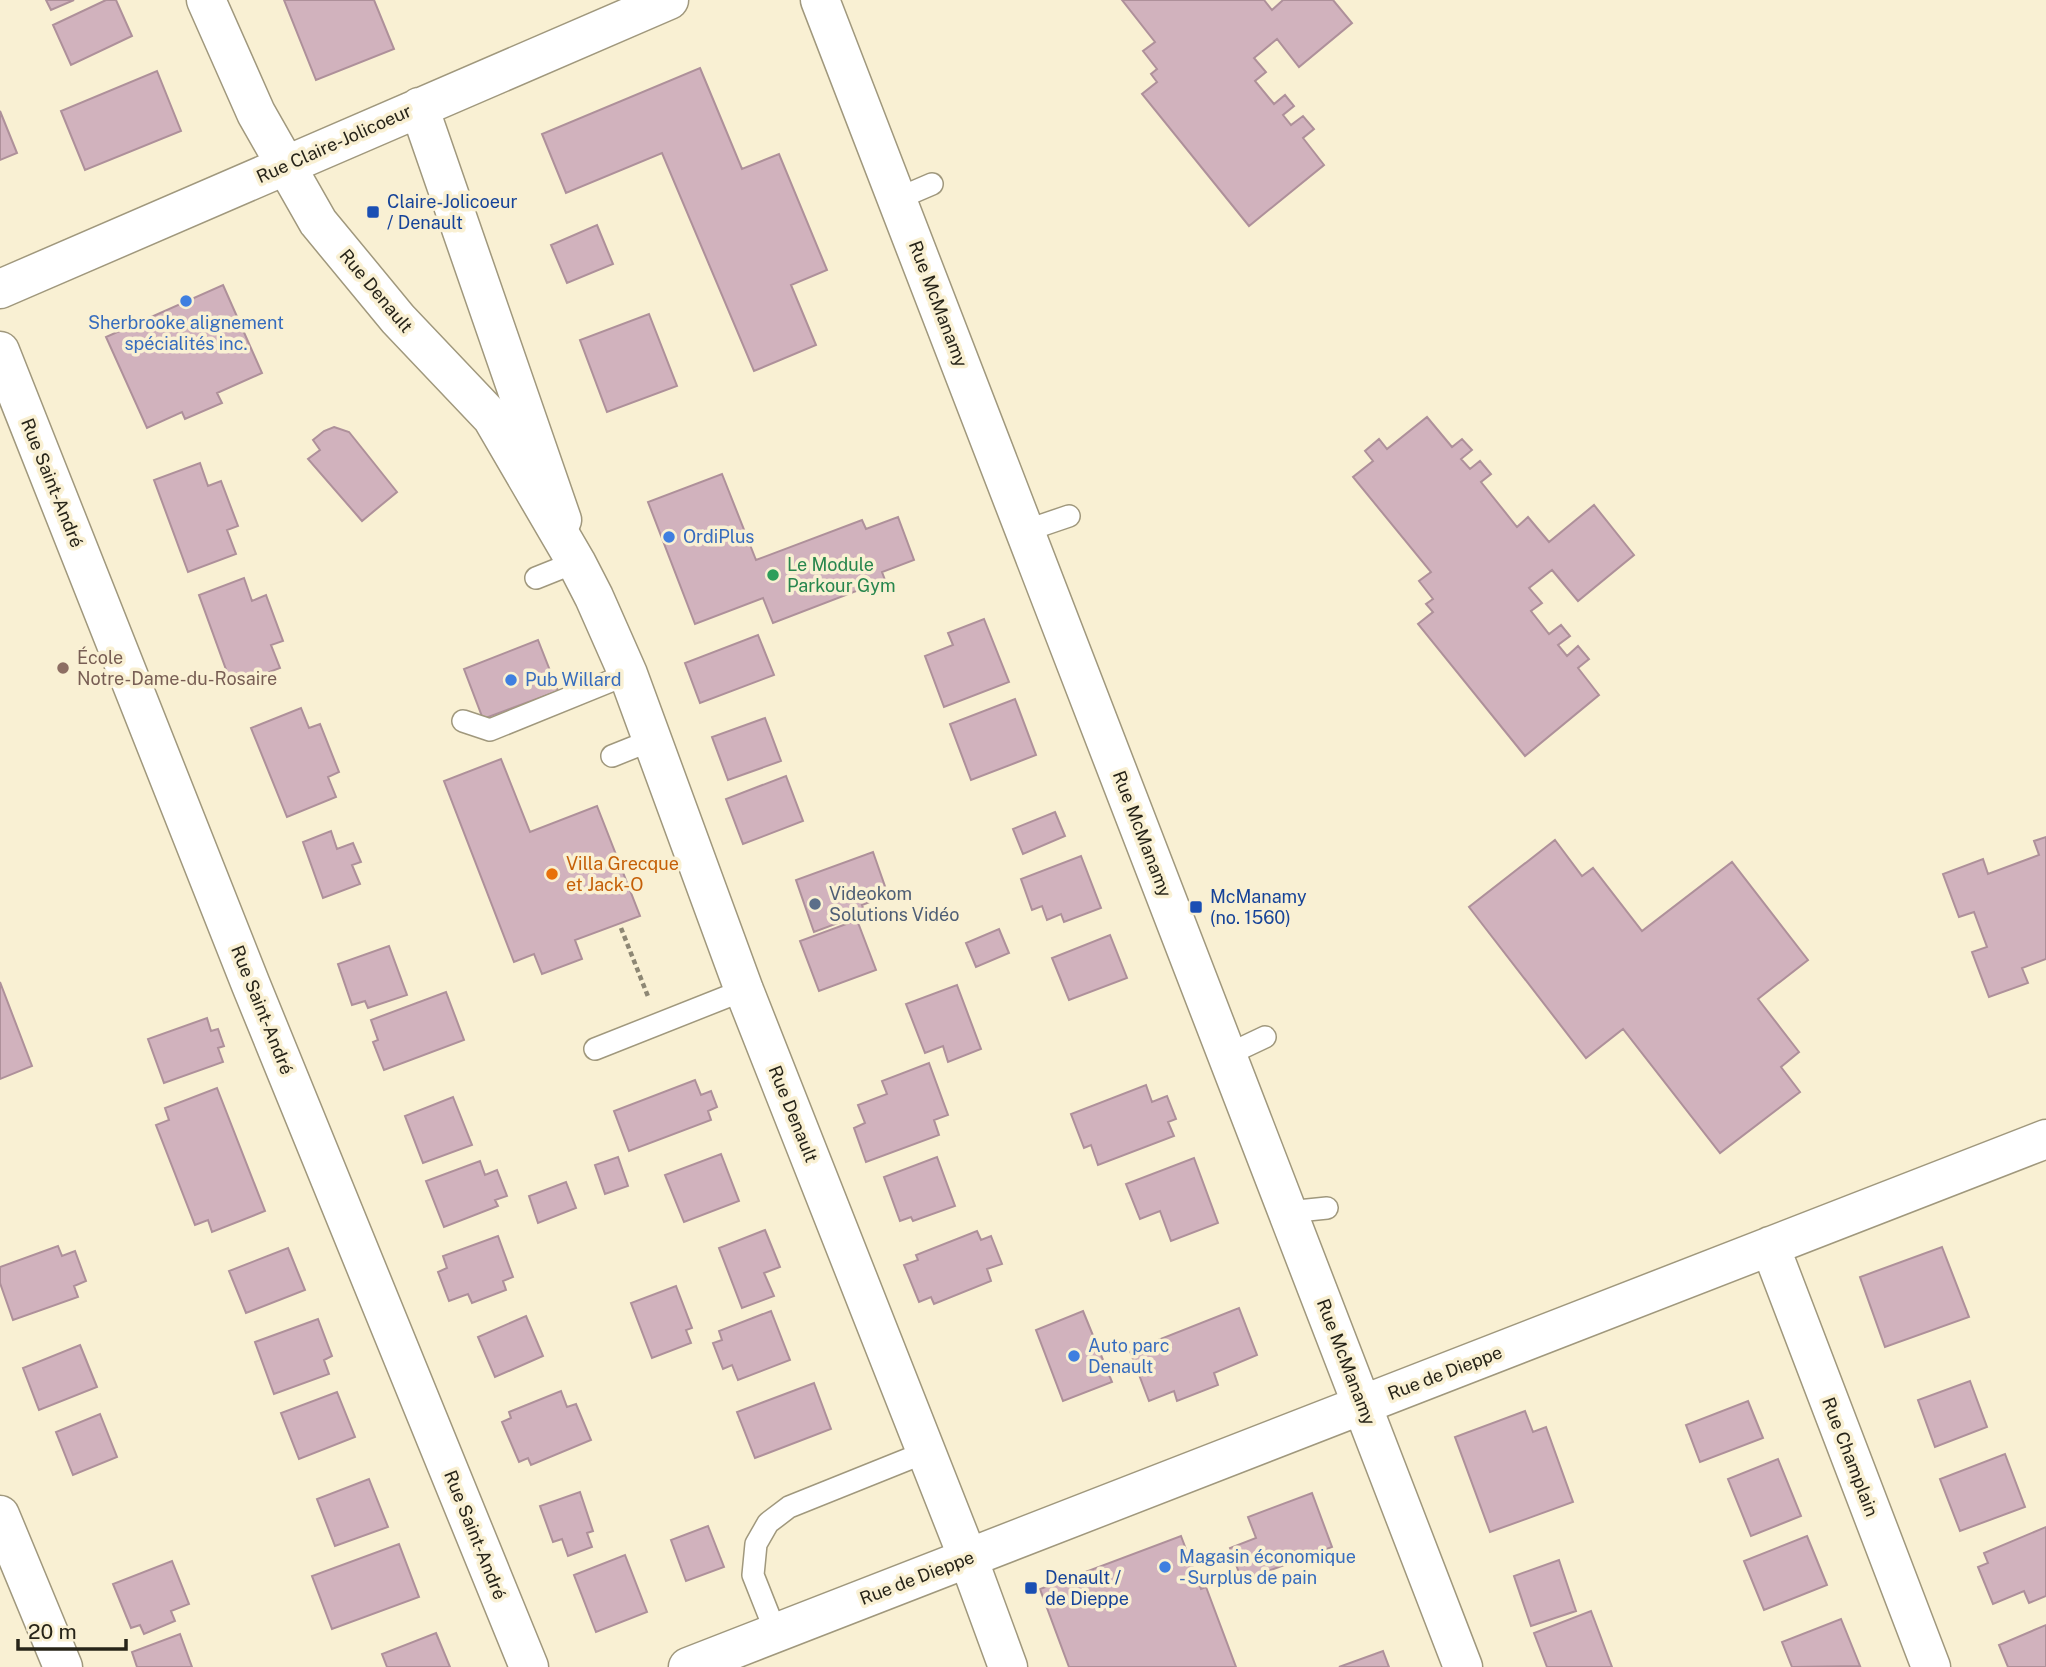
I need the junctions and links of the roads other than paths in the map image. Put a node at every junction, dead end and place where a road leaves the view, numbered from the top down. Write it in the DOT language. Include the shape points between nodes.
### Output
graph roads {
  1 [pos="206,0"];
  2 [pos="669,0"];
  3 [pos="820,0"];
  4 [pos="419,107"];
  5 [pos="285,165"];
  6 [pos="932,184"];
  7 [pos="897,199"];
  8 [pos="0,289"];
  9 [pos="0,351"];
  10 [pos="1069,516"];
  11 [pos="1025,531"];
  12 [pos="576,562"];
  13 [pos="536,578"];
  14 [pos="628,674"];
  15 [pos="463,721"];
  16 [pos="652,740"];
  17 [pos="612,756"];
  18 [pos="744,990"];
  19 [pos="1265,1037"];
  20 [pos="595,1049"];
  21 [pos="1227,1055"];
  22 [pos="2046,1139"];
  23 [pos="1327,1208"];
  24 [pos="1288,1212"];
  25 [pos="1770,1246"];
  26 [pos="1362,1405"];
  27 [pos="926,1452"];
  28 [pos="0,1515"];
  29 [pos="968,1558"];
  30 [pos="776,1633"];
  31 [pos="63,1667"];
  32 [pos="529,1667"];
  33 [pos="688,1667"];
  34 [pos="1008,1667"];
  35 [pos="1464,1667"];
  36 [pos="1931,1667"];
  1 -- 5 [label="street, Rue Denault" via="256,113"];
  2 -- 4 [label="street, Rue Claire-Jolicoeur"];
  3 -- 7 [label="street, Rue McManamy"];
  4 -- 5 [label="street, Rue Claire-Jolicoeur"];
  4 -- 12 [label="street, Rue Denault"];
  5 -- 8 [label="street, Rue Claire-Jolicoeur"];
  5 -- 12 [label="street, Rue Denault" via="318,222 380,298 492,418"];
  6 -- 7 [label="lane"];
  7 -- 11 [label="street, Rue McManamy"];
  9 -- 32 [label="street, Rue Saint-André" via="251,985"];
  10 -- 11 [label="lane"];
  11 -- 21 [label="street, Rue McManamy"];
  12 -- 13 [label="lane"];
  12 -- 14 [label="street, Rue Denault"];
  14 -- 15 [label="lane" via="490,730"];
  14 -- 16 [label="street, Rue Denault"];
  16 -- 17 [label="lane"];
  16 -- 18 [label="street, Rue Denault"];
  18 -- 20 [label="lane"];
  18 -- 27 [label="street, Rue Denault"];
  19 -- 21 [label="lane"];
  21 -- 24 [label="street, Rue McManamy"];
  22 -- 25 [label="street, Rue de Dieppe"];
  23 -- 24 [label="lane"];
  24 -- 26 [label="street, Rue McManamy"];
  25 -- 26 [label="street, Rue de Dieppe"];
  25 -- 36 [label="street, Rue Champlain"];
  26 -- 29 [label="street, Rue de Dieppe"];
  26 -- 35 [label="street, Rue McManamy"];
  27 -- 29 [label="street, Rue Denault"];
  27 -- 30 [label="lane" via="789,1507 768,1523 756,1544 753,1575"];
  28 -- 31 [label="street"];
  29 -- 30 [label="street, Rue de Dieppe"];
  29 -- 34 [label="street, Rue Denault"];
  30 -- 33 [label="street, Rue de Dieppe"];
}
